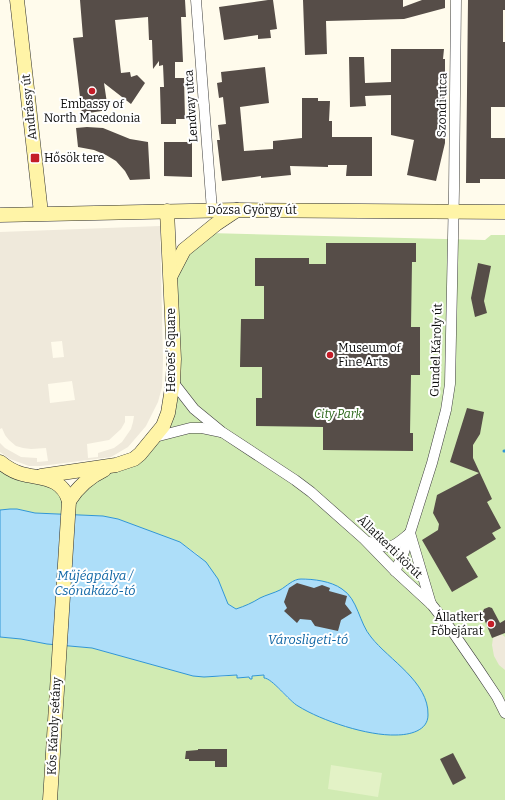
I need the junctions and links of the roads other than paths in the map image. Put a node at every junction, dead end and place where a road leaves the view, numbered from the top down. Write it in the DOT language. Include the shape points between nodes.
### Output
graph roads {
  1 [pos="17,0"];
  2 [pos="196,0"];
  3 [pos="456,0"];
  4 [pos="167,210"];
  5 [pos="212,210"];
  6 [pos="237,210"];
  7 [pos="453,211"];
  8 [pos="505,212"];
  9 [pos="42,213"];
  10 [pos="0,215"];
  11 [pos="170,277"];
  12 [pos="173,382"];
  13 [pos="222,432"];
  14 [pos="155,437"];
  15 [pos="0,462"];
  16 [pos="116,465"];
  17 [pos="41,476"];
  18 [pos="69,503"];
  19 [pos="410,533"];
  20 [pos="364,539"];
  21 [pos="394,571"];
  22 [pos="432,605"];
  23 [pos="505,713"];
  24 [pos="50,800"];
  1 -- 9 [label="street, Andrássy út"];
  2 -- 5 [label="street, Lendvay utca"];
  3 -- 7 [label="street, Szondi utca"];
  4 -- 5 [label="street, Dózsa György út"];
  4 -- 9 [label="street, Dózsa György út"];
  4 -- 11 [label="street, Heroes' Square"];
  5 -- 6 [label="street, Dózsa György út"];
  6 -- 7 [label="street, Dózsa György út"];
  6 -- 11 [label="street" via="184,250"];
  7 -- 8 [label="street, Dózsa György út"];
  7 -- 19 [label="street, Gundel Károly út" via="450,384 432,463"];
  9 -- 10 [label="street, Dózsa György út"];
  11 -- 12 [label="street, Heroes' Square"];
  12 -- 13 [label="street, Állatkerti körút" via="194,409"];
  12 -- 14 [label="street, Heroes' Square" via="168,413"];
  13 -- 14 [label="street, Állatkerti körút" via="190,428"];
  13 -- 20 [label="street, Állatkerti körút" via="295,480"];
  14 -- 16 [label="street, Heroes' Square" via="134,459"];
  15 -- 17 [label="street, Heroes' Square" via="21,474"];
  16 -- 17 [label="street, Heroes' Square"];
  16 -- 18 [label="street" via="86,481 76,490"];
  17 -- 18 [label="street" via="60,486 67,493"];
  18 -- 24 [label="street, Kós Károly sétány"];
  19 -- 20 [label="street" via="396,545 389,547"];
  19 -- 21 [label="street, Gundel Károly út" via="403,555"];
  19 -- 22 [label="street"];
  20 -- 21 [label="street, Állatkerti körút"];
  21 -- 22 [label="street, Állatkerti körút"];
  22 -- 23 [label="street, Állatkerti körút" via="479,670"];
}
